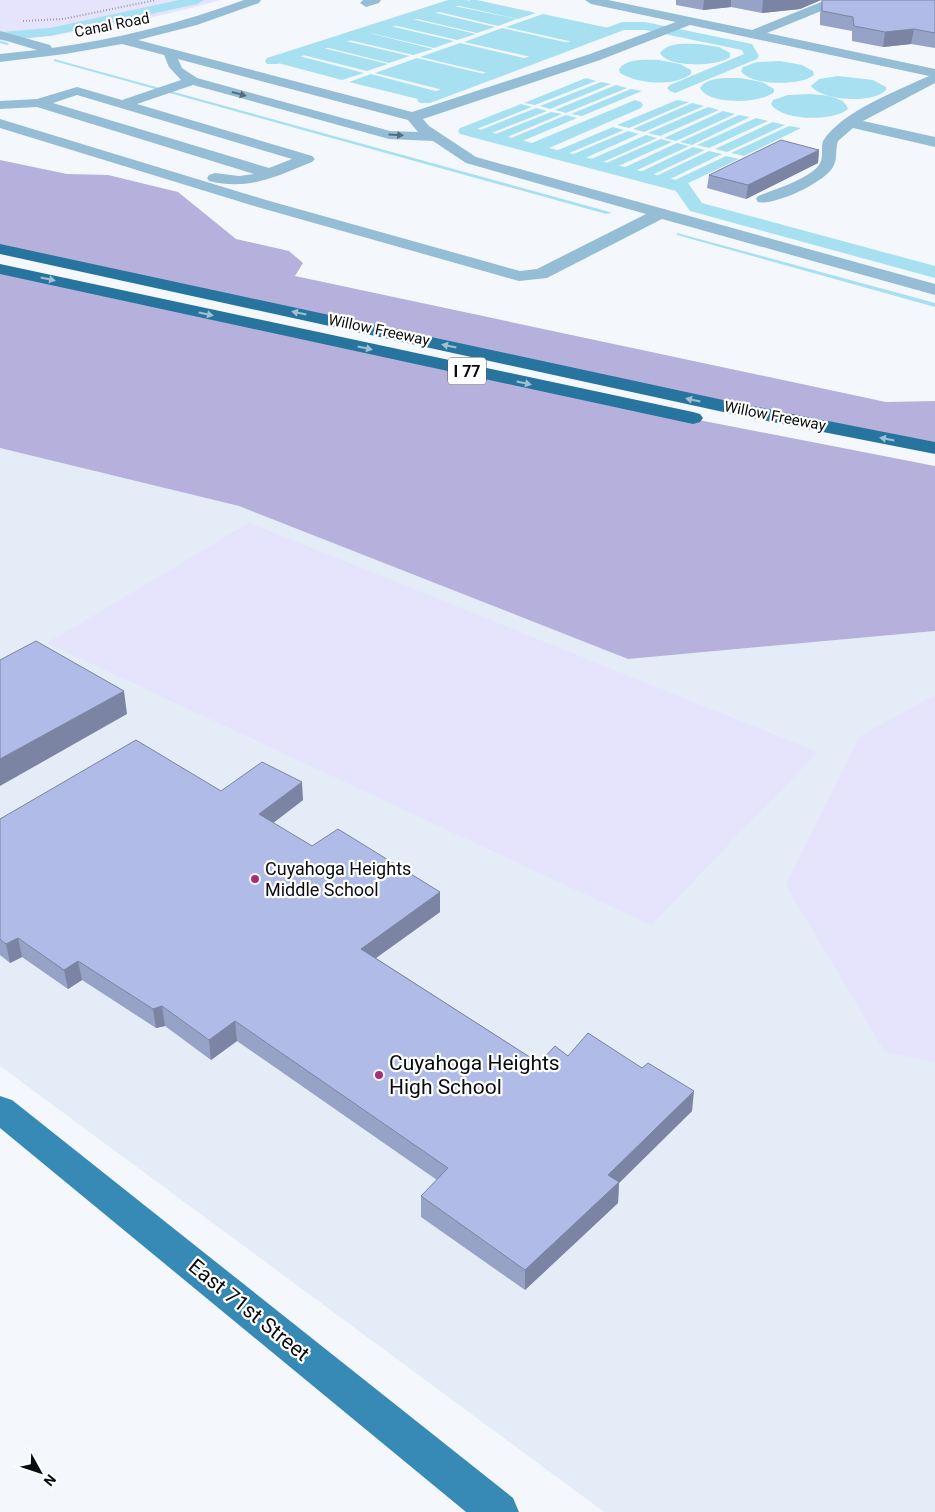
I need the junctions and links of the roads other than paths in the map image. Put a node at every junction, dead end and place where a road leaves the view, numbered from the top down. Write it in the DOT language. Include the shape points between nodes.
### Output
graph roads {
  1 [pos="255,0"];
  2 [pos="591,0"];
  3 [pos="837,0"];
  4 [pos="689,22"];
  5 [pos="0,35"];
  6 [pos="752,35"];
  7 [pos="122,40"];
  8 [pos="56,52"];
  9 [pos="170,54"];
  10 [pos="0,58"];
  11 [pos="935,72"];
  12 [pos="935,78"];
  13 [pos="185,84"];
  14 [pos="311,90"];
  15 [pos="38,102"];
  16 [pos="124,104"];
  17 [pos="275,104"];
  18 [pos="0,105"];
  19 [pos="0,110"];
  20 [pos="407,115"];
  21 [pos="0,123"];
  22 [pos="852,123"];
  23 [pos="364,128"];
  24 [pos="436,137"];
  25 [pos="935,142"];
  26 [pos="268,173"];
  27 [pos="764,199"];
  28 [pos="659,214"];
  29 [pos="0,233"];
  30 [pos="0,249"];
  31 [pos="0,269"];
  32 [pos="935,290"];
  33 [pos="274,307"];
  34 [pos="935,448"];
  35 [pos="935,466"];
  36 [pos="0,1108"];
  37 [pos="498,1512"];
  1 -- 7 [label="street, Canal Road" via="217,15"];
  2 -- 4 [label="street"];
  3 -- 6 [label="street"];
  4 -- 6 [label="street"];
  4 -- 20 [label="street" via="595,57"];
  5 -- 8 [label="street"];
  6 -- 11 [label="street"];
  7 -- 8 [label="street, Canal Road"];
  7 -- 9 [label="street"];
  8 -- 10 [label="street, Canal Road"];
  9 -- 13 [label="street" via="173,66"];
  9 -- 14 [label="street"];
  12 -- 22 [label="street"];
  13 -- 16 [label="street"];
  13 -- 17 [label="street, one-way"];
  14 -- 17 [label="street" via="281,98"];
  14 -- 20 [label="street"];
  15 -- 16 [label="street" via="77,90"];
  15 -- 18 [label="street"];
  15 -- 26 [label="street"];
  16 -- 26 [label="street" via="307,159"];
  17 -- 23 [label="street"];
  19 -- 26 [label="street" via="223,180 246,181"];
  20 -- 23 [label="street"];
  20 -- 24 [label="street"];
  21 -- 28 [label="street" via="268,205 520,276 541,274"];
  22 -- 25 [label="street"];
  22 -- 27 [label="street" via="833,136 825,170"];
  23 -- 24 [label="street, one-way" via="389,135"];
  24 -- 28 [label="street" via="471,160"];
  28 -- 32 [label="street"];
  29 -- 33 [label="highway"];
  30 -- 33 [label="highway, Willow Freeway / I 77"];
  31 -- 35 [label="highway, Willow Freeway / I 77, one-way" via="632,406"];
  34 -- 33 [label="highway, Willow Freeway / I 77, one-way" via="737,409"];
  36 -- 37 [label="main road, East 71st Street"];
}
